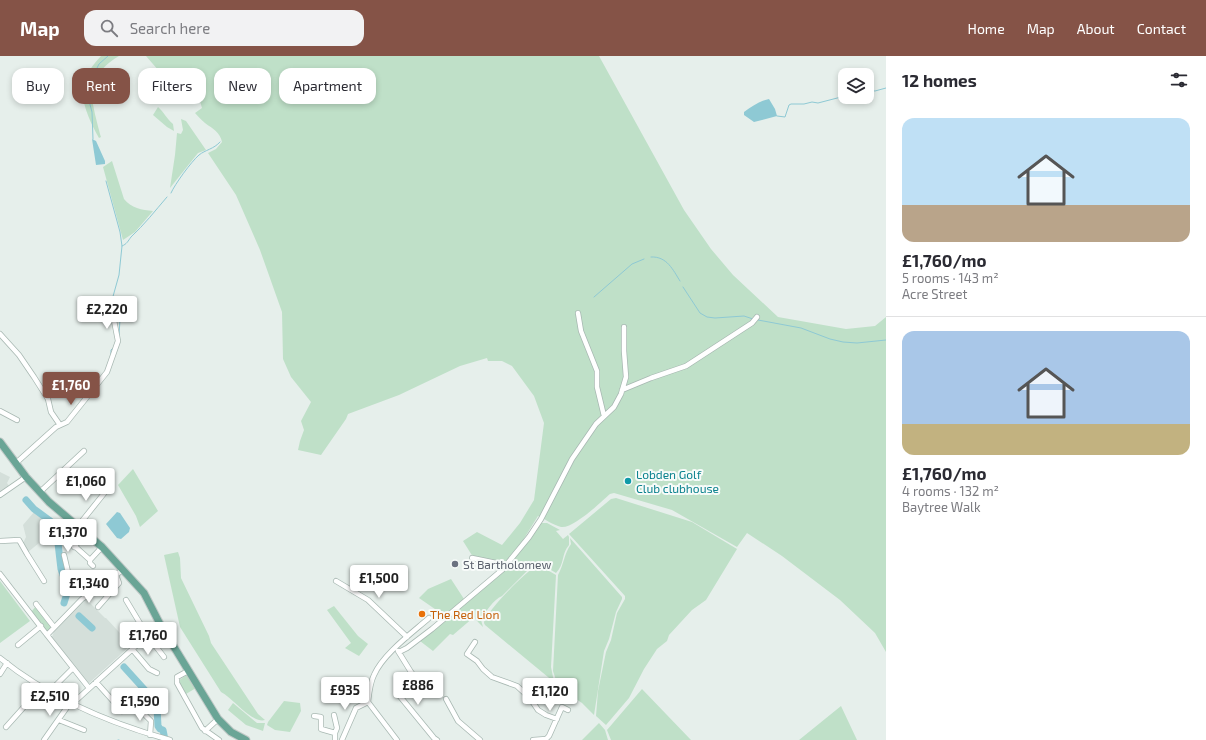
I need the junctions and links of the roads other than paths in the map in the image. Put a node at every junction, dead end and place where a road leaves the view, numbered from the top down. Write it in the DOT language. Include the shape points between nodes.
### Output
graph roads {
  1 [pos="111,306"];
  2 [pos="578,313"];
  3 [pos="757,317"];
  4 [pos="624,327"];
  5 [pos="0,334"];
  6 [pos="622,390"];
  7 [pos="0,411"];
  8 [pos="604,416"];
  9 [pos="17,420"];
  10 [pos="60,425"];
  11 [pos="0,442"];
  12 [pos="84,451"];
  13 [pos="16,463"];
  14 [pos="26,477"];
  15 [pos="90,479"];
  16 [pos="40,492"];
  17 [pos="0,495"];
  18 [pos="78,526"];
  19 [pos="59,532"];
  20 [pos="86,533"];
  21 [pos="0,542"];
  22 [pos="74,547"];
  23 [pos="102,547"];
  24 [pos="64,554"];
  25 [pos="472,558"];
  26 [pos="90,560"];
  27 [pos="93,566"];
  28 [pos="505,567"];
  29 [pos="123,569"];
  30 [pos="0,574"];
  31 [pos="116,575"];
  32 [pos="44,578"];
  33 [pos="336,581"];
  34 [pos="91,593"];
  35 [pos="126,600"];
  36 [pos="36,604"];
  37 [pos="98,607"];
  38 [pos="429,618"];
  39 [pos="160,624"];
  40 [pos="41,626"];
  41 [pos="54,627"];
  42 [pos="148,634"];
  43 [pos="46,635"];
  44 [pos="407,637"];
  45 [pos="475,642"];
  46 [pos="18,645"];
  47 [pos="132,649"];
  48 [pos="394,649"];
  49 [pos="399,652"];
  50 [pos="164,657"];
  51 [pos="0,658"];
  52 [pos="7,663"];
  53 [pos="73,668"];
  54 [pos="188,671"];
  55 [pos="411,672"];
  56 [pos="157,673"];
  57 [pos="0,674"];
  58 [pos="96,682"];
  59 [pos="39,686"];
  60 [pos="89,688"];
  61 [pos="49,692"];
  62 [pos="427,692"];
  63 [pos="446,699"];
  64 [pos="368,702"];
  65 [pos="71,704"];
  66 [pos="141,708"];
  67 [pos="568,710"];
  68 [pos="122,711"];
  69 [pos="334,715"];
  70 [pos="314,716"];
  71 [pos="556,719"];
  72 [pos="59,720"];
  73 [pos="218,720"];
  74 [pos="6,727"];
  75 [pos="84,730"];
  76 [pos="205,731"];
  77 [pos="335,733"];
  78 [pos="150,735"];
  79 [pos="44,740"];
  80 [pos="170,740"];
  81 [pos="219,740"];
  82 [pos="246,740"];
  83 [pos="335,740"];
  84 [pos="342,740"];
  85 [pos="397,740"];
  86 [pos="437,740"];
  87 [pos="480,740"];
  88 [pos="533,740"];
  1 -- 10 [label="street" via="118,341 107,372 75,414"];
  2 -- 8 [label="street" via="581,332 597,370"];
  3 -- 6 [label="street" via="752,323 686,366"];
  4 -- 6 [label="street" via="626,377"];
  5 -- 10 [label="street" via="34,377"];
  6 -- 8 [label="street" via="614,407"];
  7 -- 9 [label="street"];
  8 -- 28 [label="street" via="572,459 541,519"];
  10 -- 13 [label="street"];
  11 -- 13 [label="main road"];
  12 -- 16 [label="street"];
  13 -- 14 [label="main road"];
  14 -- 16 [label="main road"];
  14 -- 17 [label="street"];
  15 -- 18 [label="street" via="106,491"];
  16 -- 18 [label="main road"];
  18 -- 20 [label="main road"];
  19 -- 22 [label="street"];
  20 -- 22 [label="street"];
  20 -- 23 [label="main road"];
  21 -- 32 [label="street" via="19,540"];
  22 -- 26 [label="street"];
  23 -- 26 [label="street"];
  23 -- 29 [label="main road"];
  24 -- 34 [label="street" via="68,572"];
  25 -- 28 [label="street"];
  26 -- 27 [label="street"];
  28 -- 49 [label="street" via="432,629"];
  29 -- 31 [label="street"];
  29 -- 39 [label="main road" via="144,593"];
  30 -- 40 [label="street"];
  31 -- 34 [label="street" via="102,581"];
  31 -- 37 [label="street" via="119,583"];
  33 -- 44 [label="street" via="372,604"];
  34 -- 41 [label="street"];
  35 -- 42 [label="street"];
  36 -- 41 [label="street"];
  38 -- 44 [label="street"];
  39 -- 42 [label="street"];
  39 -- 54 [label="main road"];
  40 -- 43 [label="street"];
  40 -- 46 [label="street"];
  41 -- 43 [label="street"];
  42 -- 47 [label="street"];
  42 -- 50 [label="street"];
  43 -- 53 [label="street"];
  44 -- 48 [label="street"];
  45 -- 71 [label="street" via="467,654 477,661 483,670 492,677 517,686 538,710"];
  47 -- 56 [label="street" via="149,669"];
  47 -- 58 [label="street"];
  48 -- 49 [label="street"];
  48 -- 64 [label="street" via="374,674"];
  49 -- 55 [label="street"];
  51 -- 52 [label="street"];
  52 -- 57 [label="street"];
  52 -- 59 [label="street"];
  53 -- 60 [label="street"];
  53 -- 61 [label="street"];
  54 -- 73 [label="main road"];
  54 -- 76 [label="street" via="178,676 176,681"];
  55 -- 62 [label="street"];
  55 -- 86 [label="street" via="400,686 398,694"];
  58 -- 60 [label="street"];
  58 -- 68 [label="street"];
  59 -- 61 [label="street"];
  59 -- 74 [label="street"];
  60 -- 65 [label="street"];
  61 -- 65 [label="street"];
  63 -- 87 [label="street" via="458,722"];
  64 -- 84 [label="street" via="356,708"];
  64 -- 85 [label="street"];
  65 -- 72 [label="street"];
  65 -- 78 [label="street"];
  66 -- 78 [label="street" via="151,721"];
  67 -- 71 [label="street" via="562,707"];
  69 -- 77 [label="street" via="337,728"];
  70 -- 77 [label="street" via="321,717 320,729"];
  71 -- 88 [label="street" via="546,739"];
  72 -- 75 [label="street"];
  72 -- 79 [label="street"];
  73 -- 76 [label="street"];
  73 -- 82 [label="main road" via="231,732"];
  76 -- 81 [label="street"];
  77 -- 83 [label="street"];
  78 -- 80 [label="street"];
}
